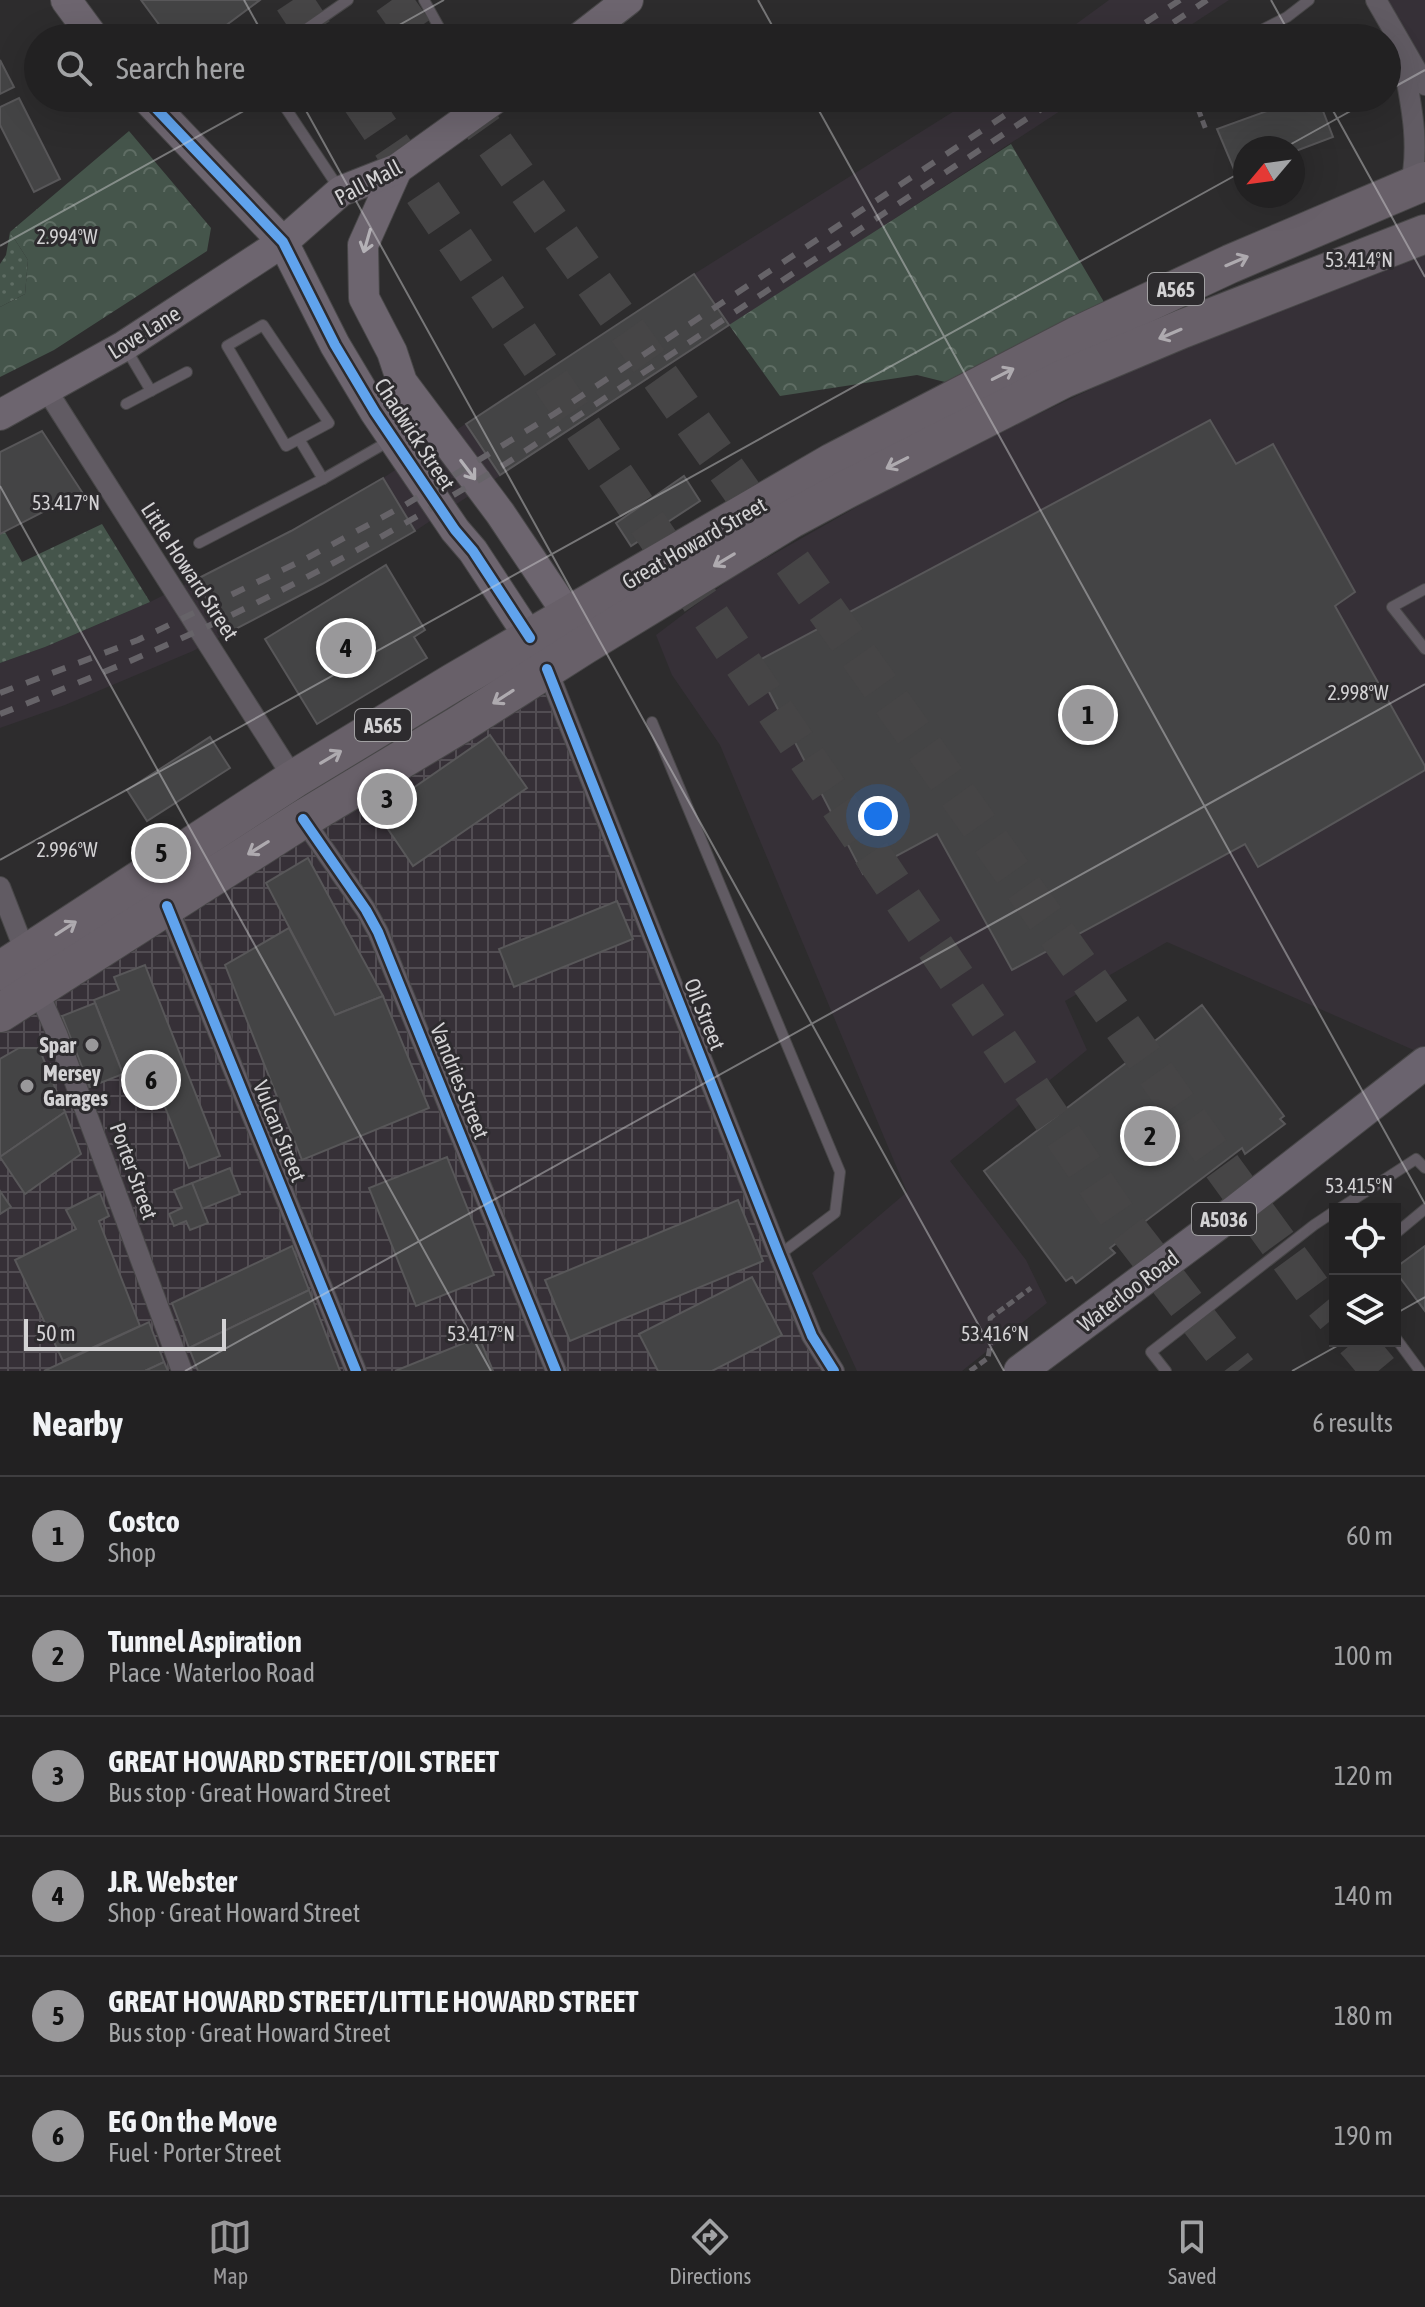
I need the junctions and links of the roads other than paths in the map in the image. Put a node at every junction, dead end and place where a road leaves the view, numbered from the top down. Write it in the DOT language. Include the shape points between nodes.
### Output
graph roads {
  1 [pos="66,0"];
  2 [pos="348,0"];
  3 [pos="424,0"];
  4 [pos="628,0"];
  5 [pos="1309,0"];
  6 [pos="1376,0"];
  7 [pos="84,24"];
  8 [pos="313,24"];
  9 [pos="437,24"];
  10 [pos="602,24"];
  11 [pos="1273,24"];
  12 [pos="1389,24"];
  13 [pos="1401,46"];
  14 [pos="1401,50"];
  15 [pos="1425,85"];
  16 [pos="159,112"];
  17 [pos="288,112"];
  18 [pos="474,112"];
  19 [pos="397,169"];
  20 [pos="1417,184"];
  21 [pos="341,191"];
  22 [pos="1425,234"];
  23 [pos="283,242"];
  24 [pos="335,345"];
  25 [pos="124,346"];
  26 [pos="187,372"];
  27 [pos="402,382"];
  28 [pos="46,389"];
  29 [pos="151,391"];
  30 [pos="126,404"];
  31 [pos="0,415"];
  32 [pos="940,423"];
  33 [pos="299,439"];
  34 [pos="393,439"];
  35 [pos="840,475"];
  36 [pos="323,479"];
  37 [pos="199,543"];
  38 [pos="1425,589"];
  39 [pos="569,616"];
  40 [pos="1425,649"];
  41 [pos="538,653"];
  42 [pos="652,722"];
  43 [pos="294,779"];
  44 [pos="303,819"];
  45 [pos="0,887"];
  46 [pos="167,906"];
  47 [pos="21,971"];
  48 [pos="0,1013"];
  49 [pos="1425,1063"];
  50 [pos="1425,1168"];
  51 [pos="1348,1203"];
  52 [pos="1425,1209"];
  53 [pos="1329,1215"];
  54 [pos="1401,1229"];
  55 [pos="779,1255"];
  56 [pos="1401,1345"];
  57 [pos="182,1371"];
  58 [pos="356,1371"];
  59 [pos="556,1371"];
  60 [pos="834,1371"];
  61 [pos="1020,1371"];
  62 [pos="1166,1371"];
  63 [pos="1420,1371"];
  1 -- 7 [label="street"];
  2 -- 8 [label="lane"];
  3 -- 9 [label="lane"];
  4 -- 10 [label="street"];
  5 -- 11 [label="lane"];
  6 -- 12 [label="street"];
  13 -- 15 [label="street"];
  14 -- 20 [label="street" via="1416,140"];
  16 -- 23 [label="street, Chadwick Street"];
  17 -- 21 [label="lane"];
  18 -- 19 [label="street, Pall Mall"];
  19 -- 21 [label="street, Pall Mall"];
  19 -- 27 [label="street, Chadwick Street, one-way" via="363,245 364,298"];
  32 -- 20 [label="highway, Great Howard Street / A565, one-way" via="1076,336"];
  21 -- 23 [label="street, Pall Mall"];
  22 -- 32 [label="highway, Great Howard Street / A565, one-way"];
  23 -- 24 [label="street, Chadwick Street"];
  23 -- 25 [label="street, Love Lane"];
  24 -- 27 [label="street, Chadwick Street"];
  24 -- 34 [label="street, Chadwick Street"];
  25 -- 28 [label="street, Love Lane"];
  25 -- 29 [label="lane"];
  26 -- 29 [label="lane"];
  27 -- 39 [label="street, Chadwick Street, one-way"];
  28 -- 31 [label="street, Love Lane"];
  28 -- 43 [label="street, Little Howard Street"];
  29 -- 30 [label="lane"];
  32 -- 35 [label="highway, Great Howard Street / A565"];
  33 -- 33 [label="lane" via="329,423 263,325 227,346 286,446"];
  33 -- 36 [label="lane"];
  34 -- 36 [label="lane"];
  34 -- 41 [label="street, Chadwick Street"];
  35 -- 39 [label="highway, Great Howard Street / A565"];
  35 -- 41 [label="highway, Great Howard Street / A565, one-way" via="791,519"];
  36 -- 37 [label="lane"];
  38 -- 40 [label="lane" via="1392,607"];
  39 -- 41 [label="highway, Great Howard Street / A565"];
  43 -- 41 [label="highway, Great Howard Street / A565, one-way"];
  41 -- 44 [label="highway, Great Howard Street / A565, one-way" via="459,725"];
  41 -- 55 [label="street, Oil Street"];
  42 -- 55 [label="lane" via="840,1172 835,1213"];
  47 -- 43 [label="highway, Great Howard Street / A565, one-way"];
  44 -- 46 [label="highway, Great Howard Street / A565, one-way"];
  44 -- 59 [label="street, Vandries Street" via="378,932"];
  45 -- 47 [label="street, Porter Street"];
  46 -- 47 [label="highway, Great Howard Street / A565"];
  46 -- 58 [label="street, Vulcan Street"];
  47 -- 48 [label="highway, Great Howard Street / A565"];
  47 -- 57 [label="street, Porter Street" via="57,1034"];
  49 -- 61 [label="main road, Waterloo Road / A5036"];
  50 -- 51 [label="lane" via="1416,1159"];
  52 -- 54 [label="lane"];
  53 -- 62 [label="lane" via="1151,1352"];
  55 -- 60 [label="street, Oil Street" via="812,1336"];
  56 -- 63 [label="lane"];
}
